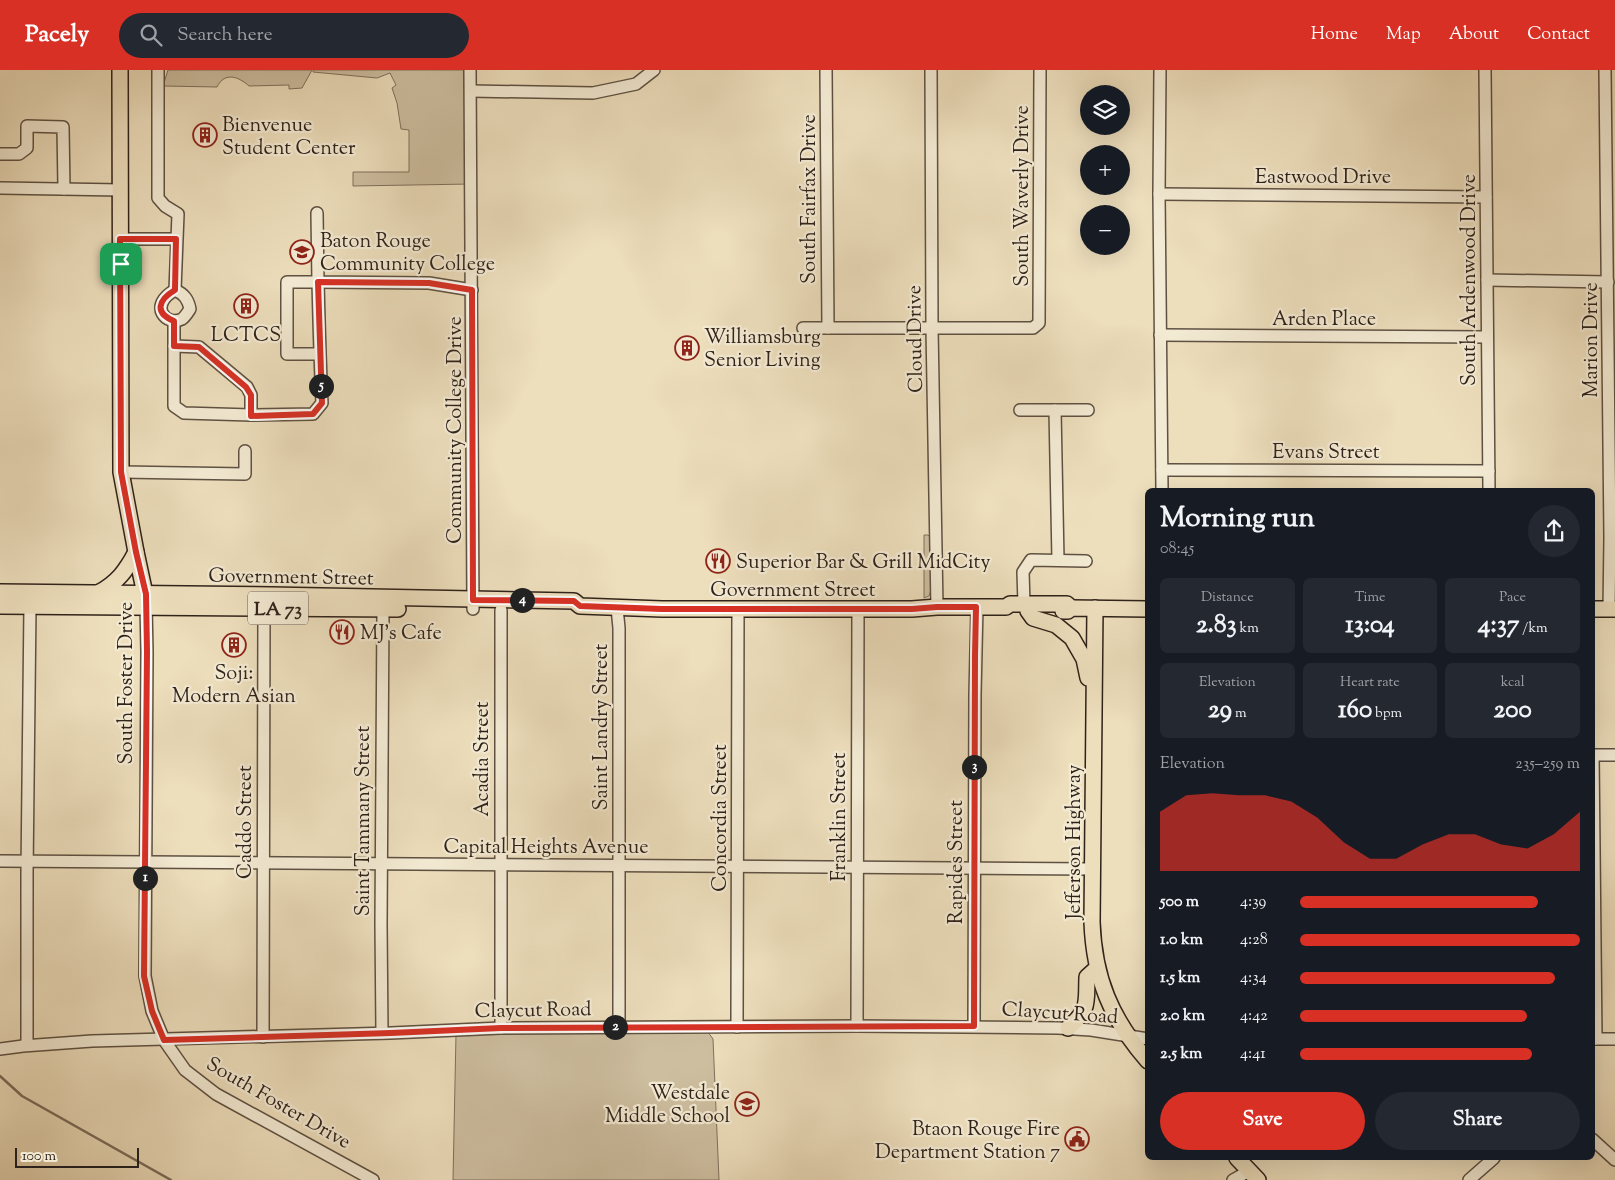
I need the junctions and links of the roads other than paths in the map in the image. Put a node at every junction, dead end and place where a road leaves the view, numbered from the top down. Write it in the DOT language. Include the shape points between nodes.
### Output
graph roads {
  1 [pos="120,70"];
  2 [pos="158,70"];
  3 [pos="470,70"];
  4 [pos="654,70"];
  5 [pos="826,70"];
  6 [pos="931,70"];
  7 [pos="1040,70"];
  8 [pos="1160,70"];
  9 [pos="1485,70"];
  10 [pos="1605,70"];
  11 [pos="471,91"];
  12 [pos="0,154"];
  13 [pos="0,188"];
  14 [pos="64,189"];
  15 [pos="120,190"];
  16 [pos="1159,194"];
  17 [pos="1486,196"];
  18 [pos="317,213"];
  19 [pos="120,239"];
  20 [pos="176,239"];
  21 [pos="1487,280"];
  22 [pos="318,282"];
  23 [pos="1608,282"];
  24 [pos="175,290"];
  25 [pos="472,290"];
  26 [pos="174,321"];
  27 [pos="803,328"];
  28 [pos="828,328"];
  29 [pos="932,328"];
  30 [pos="1160,335"];
  31 [pos="1487,337"];
  32 [pos="174,346"];
  33 [pos="320,354"];
  34 [pos="1020,410"];
  35 [pos="1056,410"];
  36 [pos="1088,410"];
  37 [pos="251,416"];
  38 [pos="245,451"];
  39 [pos="1162,470"];
  40 [pos="1489,471"];
  41 [pos="121,472"];
  42 [pos="1162,488"];
  43 [pos="1489,488"];
  44 [pos="136,552"];
  45 [pos="1058,560"];
  46 [pos="1086,561"];
  47 [pos="0,592"];
  48 [pos="98,593"];
  49 [pos="146,600"];
  50 [pos="537,600"];
  51 [pos="473,604"];
  52 [pos="0,606"];
  53 [pos="30,606"];
  54 [pos="580,606"];
  55 [pos="937,607"];
  56 [pos="976,607"];
  57 [pos="264,608"];
  58 [pos="617,608"];
  59 [pos="1026,608"];
  60 [pos="1095,608"];
  61 [pos="383,609"];
  62 [pos="738,609"];
  63 [pos="858,609"];
  64 [pos="1145,609"];
  65 [pos="1595,609"];
  66 [pos="1612,609"];
  67 [pos="501,610"];
  68 [pos="1093,681"];
  69 [pos="1615,754"];
  70 [pos="1595,755"];
  71 [pos="0,862"];
  72 [pos="27,862"];
  73 [pos="145,862"];
  74 [pos="263,863"];
  75 [pos="382,864"];
  76 [pos="500,864"];
  77 [pos="618,865"];
  78 [pos="738,866"];
  79 [pos="857,866"];
  80 [pos="974,868"];
  81 [pos="1093,869"];
  82 [pos="1097,968"];
  83 [pos="857,1026"];
  84 [pos="974,1026"];
  85 [pos="619,1027"];
  86 [pos="737,1027"];
  87 [pos="501,1028"];
  88 [pos="1068,1028"];
  89 [pos="382,1033"];
  90 [pos="1128,1036"];
  91 [pos="263,1037"];
  92 [pos="1145,1039"];
  93 [pos="1595,1039"];
  94 [pos="1615,1039"];
  95 [pos="164,1040"];
  96 [pos="28,1045"];
  97 [pos="0,1049"];
  98 [pos="1145,1057"];
  99 [pos="1595,1143"];
  100 [pos="1239,1160"];
  101 [pos="1492,1160"];
  102 [pos="1615,1160"];
  103 [pos="1254,1175"];
  104 [pos="374,1180"];
  105 [pos="1233,1180"];
  106 [pos="1469,1180"];
  1 -- 15 [label="main road, South Foster Drive"];
  2 -- 20 [label="street" via="158,198 178,214"];
  3 -- 11 [label="street, Community College Drive"];
  4 -- 11 [label="street" via="636,84 593,94"];
  5 -- 28 [label="street, South Fairfax Drive"];
  6 -- 29 [label="street, Cloud Drive"];
  7 -- 29 [label="street, South Waverly Drive" via="1039,323 1033,328"];
  8 -- 16 [label="street"];
  9 -- 17 [label="street, South Ardenwood Drive"];
  10 -- 23 [label="street, Marion Drive"];
  11 -- 25 [label="street, Community College Drive"];
  12 -- 14 [label="street" via="19,154 27,148 27,126 64,127"];
  13 -- 14 [label="street"];
  14 -- 15 [label="street"];
  15 -- 19 [label="main road, South Foster Drive"];
  16 -- 17 [label="street, Eastwood Drive"];
  16 -- 30 [label="street"];
  17 -- 21 [label="street, South Ardenwood Drive"];
  18 -- 22 [label="street"];
  19 -- 20 [label="street"];
  19 -- 41 [label="main road, South Foster Drive"];
  20 -- 24 [label="street"];
  21 -- 23 [label="street"];
  21 -- 31 [label="street, South Ardenwood Drive"];
  22 -- 25 [label="street" via="429,283"];
  22 -- 33 [label="street"];
  22 -- 33 [label="street" via="287,282 287,354"];
  23 -- 66 [label="street, Marion Drive"];
  24 -- 26 [label="street" via="161,301 160,310 165,318"];
  24 -- 26 [label="street" via="189,300 190,309 183,318"];
  25 -- 51 [label="street, Community College Drive"];
  26 -- 32 [label="street"];
  27 -- 28 [label="street"];
  28 -- 29 [label="street"];
  29 -- 55 [label="street, Cloud Drive"];
  30 -- 31 [label="street, Arden Place"];
  30 -- 39 [label="street"];
  31 -- 40 [label="street, South Ardenwood Drive"];
  32 -- 37 [label="street" via="199,347 246,387 251,395"];
  32 -- 37 [label="street" via="174,406 184,413"];
  33 -- 37 [label="street" via="322,403 313,414"];
  34 -- 35 [label="street"];
  35 -- 36 [label="street"];
  35 -- 45 [label="street"];
  38 -- 41 [label="street" via="245,474"];
  39 -- 40 [label="street, Evans Street"];
  39 -- 42 [label="street"];
  40 -- 43 [label="street, South Ardenwood Drive"];
  41 -- 44 [label="main road, South Foster Drive"];
  44 -- 48 [label="main road" via="120,578"];
  44 -- 49 [label="main road, South Foster Drive"];
  45 -- 46 [label="street"];
  45 -- 59 [label="street" via="1031,560 1024,572"];
  47 -- 48 [label="main road, Government Street / LA 73"];
  48 -- 49 [label="main road, Government Street / LA 73"];
  49 -- 51 [label="main road, Government Street / LA 73"];
  49 -- 53 [label="main road, Government Street / LA 73"];
  49 -- 57 [label="main road, Government Street / LA 73"];
  49 -- 73 [label="street, South Foster Drive"];
  50 -- 51 [label="main road, Government Street / LA 73"];
  50 -- 54 [label="main road, Government Street / LA 73" via="574,601"];
  50 -- 67 [label="main road" via="531,604 503,605"];
  51 -- 61 [label="main road, Government Street / LA 73"];
  51 -- 67 [label="main road, Government Street / LA 73"];
  52 -- 53 [label="main road, Government Street / LA 73"];
  53 -- 72 [label="street"];
  54 -- 58 [label="main road, Government Street / LA 73"];
  54 -- 67 [label="main road, Government Street / LA 73" via="574,611"];
  55 -- 56 [label="main road, Government Street / LA 73"];
  55 -- 63 [label="main road, Government Street / LA 73"];
  56 -- 59 [label="main road, Government Street / LA 73" via="1006,607 1010,604"];
  56 -- 80 [label="street, Rapides Street"];
  57 -- 61 [label="main road, Government Street / LA 73"];
  57 -- 74 [label="street, Caddo Street"];
  58 -- 62 [label="main road, Government Street / LA 73"];
  58 -- 77 [label="street, Saint Landry Street"];
  59 -- 60 [label="main road, Government Street" via="1068,611 1071,608"];
  59 -- 68 [label="main road" via="1033,618 1056,625 1072,638 1084,659 1087,677"];
  60 -- 64 [label="main road, Government Street"];
  60 -- 68 [label="main road, Jefferson Highway"];
  61 -- 75 [label="street, Saint Tammany Street"];
  62 -- 63 [label="main road, Government Street / LA 73"];
  62 -- 78 [label="street, Concordia Street"];
  63 -- 79 [label="street, Franklin Street"];
  65 -- 66 [label="main road"];
  67 -- 76 [label="street, Acadia Street"];
  68 -- 81 [label="main road, Jefferson Highway"];
  69 -- 70 [label="street"];
  71 -- 72 [label="street, Capital Heights Avenue"];
  72 -- 73 [label="street, Capital Heights Avenue"];
  72 -- 96 [label="street"];
  73 -- 74 [label="street, Capital Heights Avenue"];
  73 -- 95 [label="street, South Foster Drive" via="144,976 152,1011"];
  74 -- 75 [label="street, Capital Heights Avenue"];
  74 -- 91 [label="street, Caddo Street"];
  75 -- 76 [label="street, Capital Heights Avenue"];
  75 -- 89 [label="street, Saint Tammany Street"];
  76 -- 77 [label="street, Capital Heights Avenue"];
  76 -- 87 [label="street, Acadia Street"];
  77 -- 78 [label="street, Capital Heights Avenue"];
  77 -- 85 [label="street, Saint Landry Street"];
  78 -- 79 [label="street, Capital Heights Avenue"];
  78 -- 86 [label="street, Concordia Street"];
  79 -- 80 [label="street, Capital Heights Avenue"];
  79 -- 83 [label="street, Franklin Street"];
  80 -- 81 [label="street, Capital Heights Avenue"];
  80 -- 84 [label="street, Rapides Street"];
  81 -- 82 [label="main road, Jefferson Highway" via="1092,935"];
  82 -- 88 [label="main road" via="1086,977 1086,1008"];
  82 -- 90 [label="main road, Jefferson Highway" via="1109,1004"];
  83 -- 84 [label="street, Claycut Road"];
  83 -- 86 [label="street, Claycut Road"];
  84 -- 88 [label="street, Claycut Road"];
  85 -- 86 [label="street, Claycut Road"];
  85 -- 87 [label="street, Claycut Road"];
  87 -- 89 [label="street, Claycut Road"];
  88 -- 90 [label="street, Claycut Road"];
  89 -- 91 [label="street, Claycut Road"];
  90 -- 92 [label="street, Claycut Road"];
  90 -- 98 [label="main road, Jefferson Highway"];
  91 -- 95 [label="street, Claycut Road"];
  93 -- 94 [label="street"];
  95 -- 96 [label="street, Claycut Road"];
  95 -- 104 [label="street, South Foster Drive" via="185,1070 216,1094"];
  96 -- 97 [label="street, Claycut Road"];
  99 -- 102 [label="street"];
  100 -- 103 [label="main road"];
  101 -- 106 [label="street"];
  103 -- 105 [label="street"];
}
